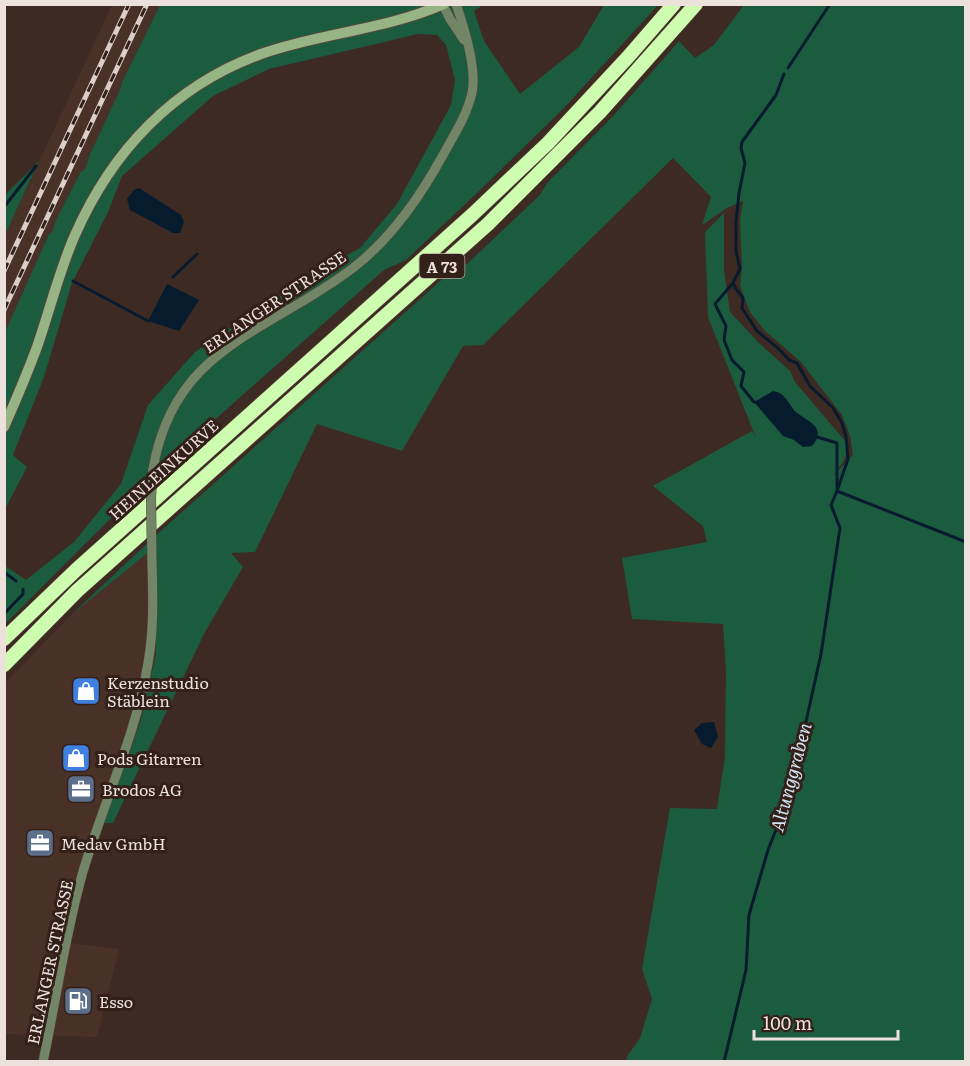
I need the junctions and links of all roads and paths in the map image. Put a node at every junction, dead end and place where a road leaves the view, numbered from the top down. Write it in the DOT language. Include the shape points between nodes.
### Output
graph roads {
  1 [pos="456,4"];
  2 [pos="674,4"];
  3 [pos="696,4"];
  4 [pos="443,5"];
  5 [pos="466,42"];
  6 [pos="4,427"];
  7 [pos="4,639"];
  8 [pos="4,665"];
  9 [pos="43,1062"];
  1 -- 5 [label="street, ERLANGER STRASSE"];
  2 -- 7 [label="highway, HEINLEINKURVE / A 73" via="548,143"];
  3 -- 8 [label="highway, HEINLEINKURVE / A 73" via="600,112 488,224 77,591"];
  4 -- 5 [label="street, ERLANGER STRASSE"];
  4 -- 6 [label="main road" via="408,18 261,54 191,89 162,112 109,171 89,206"];
  5 -- 9 [label="street, ERLANGER STRASSE, bridge" via="474,78 472,93 457,130 415,201 380,244 354,267 230,345 192,379 168,415 153,469 152,636 143,688 82,877"];
}
